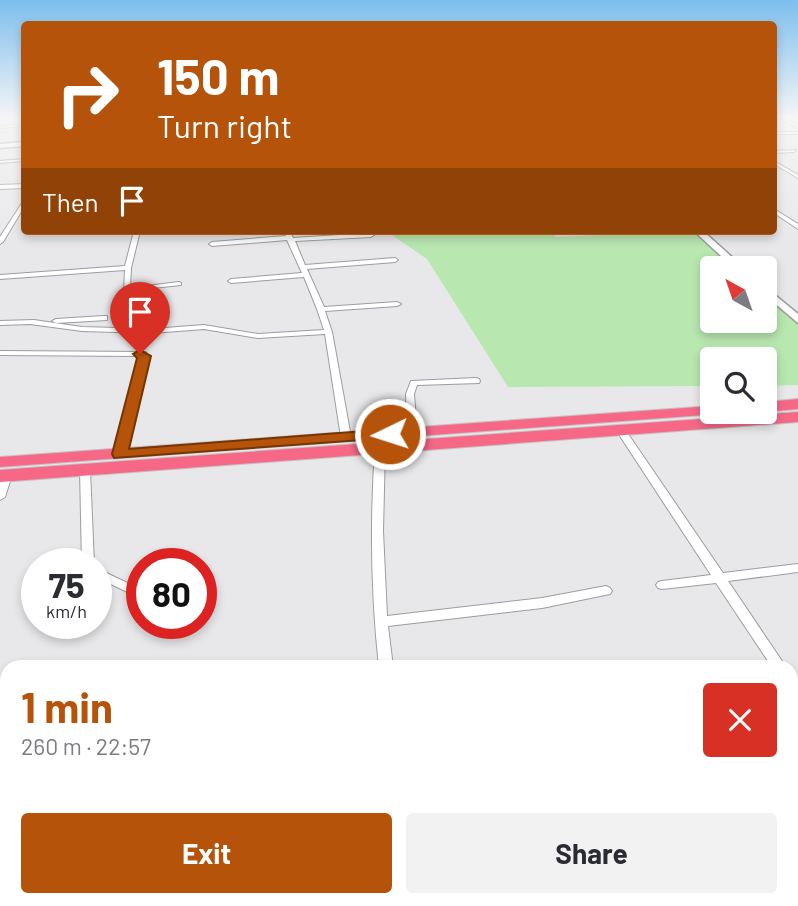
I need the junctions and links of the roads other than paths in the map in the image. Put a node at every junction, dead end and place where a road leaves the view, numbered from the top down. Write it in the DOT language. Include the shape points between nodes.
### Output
graph roads {
  1 [pos="21,160"];
  2 [pos="0,162"];
  3 [pos="777,164"];
  4 [pos="797,176"];
  5 [pos="21,186"];
  6 [pos="0,187"];
  7 [pos="777,213"];
  8 [pos="21,216"];
  9 [pos="798,227"];
  10 [pos="136,235"];
  11 [pos="371,235"];
  12 [pos="703,235"];
  13 [pos="289,236"];
  14 [pos="0,242"];
  15 [pos="212,244"];
  16 [pos="726,256"];
  17 [pos="395,260"];
  18 [pos="128,268"];
  19 [pos="304,271"];
  20 [pos="0,277"];
  21 [pos="231,281"];
  22 [pos="179,285"];
  23 [pos="777,301"];
  24 [pos="397,304"];
  25 [pos="321,309"];
  26 [pos="104,318"];
  27 [pos="798,320"];
  28 [pos="29,322"];
  29 [pos="0,323"];
  30 [pos="328,332"];
  31 [pos="0,353"];
  32 [pos="476,381"];
  33 [pos="798,404"];
  34 [pos="777,406"];
  35 [pos="700,412"];
  36 [pos="798,417"];
  37 [pos="621,430"];
  38 [pos="412,432"];
  39 [pos="346,437"];
  40 [pos="380,449"];
  41 [pos="120,454"];
  42 [pos="85,470"];
  43 [pos="2,471"];
  44 [pos="0,497"];
  45 [pos="87,548"];
  46 [pos="798,568"];
  47 [pos="720,578"];
  48 [pos="662,584"];
  49 [pos="606,591"];
  50 [pos="380,622"];
  51 [pos="385,660"];
  52 [pos="774,660"];
  1 -- 2 [label="street"];
  3 -- 4 [label="street"];
  5 -- 6 [label="street"];
  7 -- 9 [label="street"];
  8 -- 14 [label="street"];
  10 -- 18 [label="street"];
  11 -- 13 [label="street"];
  12 -- 16 [label="street"];
  13 -- 15 [label="street"];
  13 -- 19 [label="street"];
  17 -- 19 [label="street"];
  18 -- 20 [label="street"];
  18 -- 22 [label="street" via="126,289"];
  19 -- 21 [label="street"];
  19 -- 25 [label="street"];
  23 -- 27 [label="street"];
  24 -- 25 [label="street"];
  25 -- 30 [label="street"];
  26 -- 28 [label="street"];
  28 -- 29 [label="street"];
  28 -- 30 [label="street" via="152,331 204,327 258,336"];
  30 -- 39 [label="street"];
  31 -- 41 [label="street" via="143,354"];
  32 -- 38 [label="street" via="414,383 410,394"];
  33 -- 34 [label="highway"];
  35 -- 38 [label="highway"];
  36 -- 37 [label="highway"];
  37 -- 40 [label="highway"];
  37 -- 47 [label="street"];
  38 -- 39 [label="highway"];
  39 -- 41 [label="highway"];
  40 -- 42 [label="highway"];
  40 -- 50 [label="street" via="375,523"];
  41 -- 43 [label="highway"];
  42 -- 43 [label="highway"];
  42 -- 45 [label="street"];
  43 -- 44 [label="street"];
  46 -- 47 [label="street"];
  47 -- 48 [label="street"];
  47 -- 52 [label="street"];
  49 -- 50 [label="street"];
  50 -- 51 [label="street"];
}
